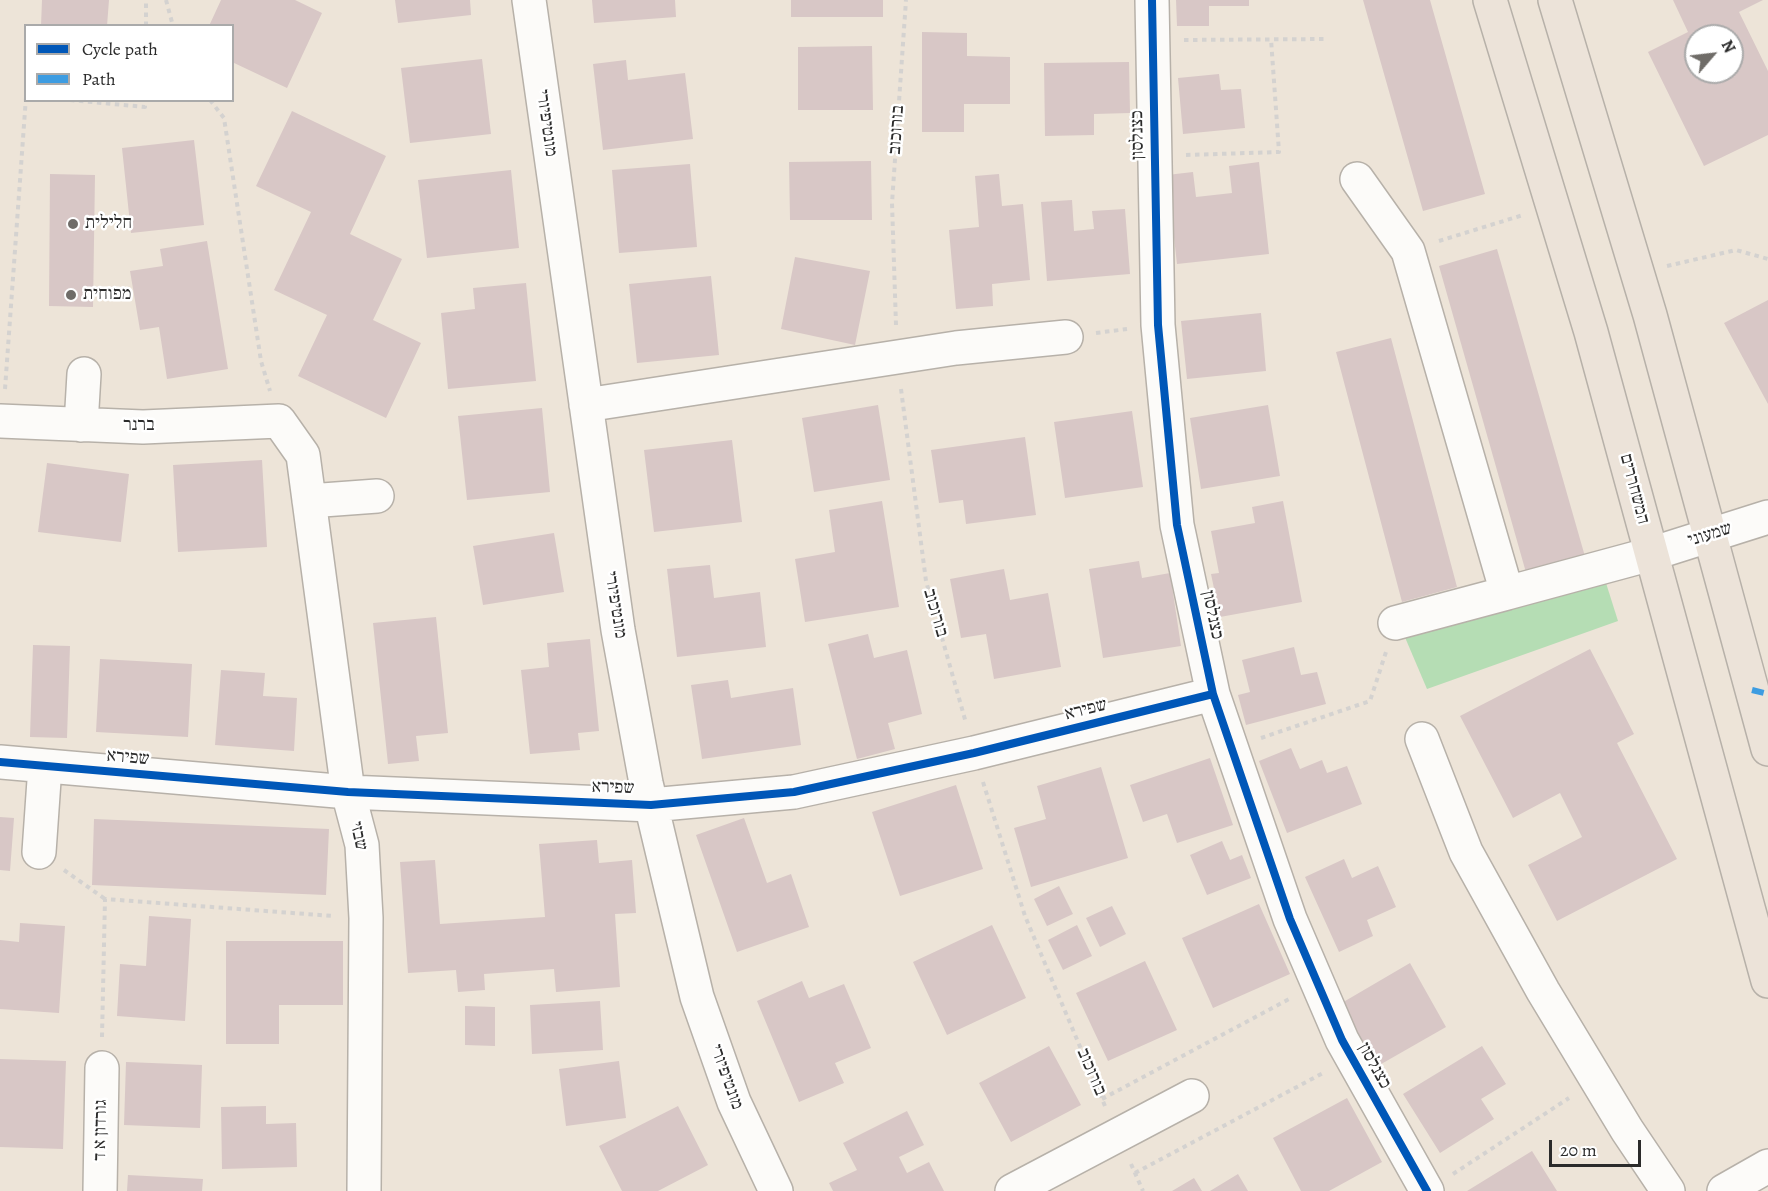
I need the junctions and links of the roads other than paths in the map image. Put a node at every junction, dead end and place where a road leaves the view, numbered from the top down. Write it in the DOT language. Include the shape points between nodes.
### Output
graph roads {
  1 [pos="529,0"];
  2 [pos="1152,0"];
  3 [pos="1490,0"];
  4 [pos="1555,0"];
  5 [pos="1357,179"];
  6 [pos="1066,337"];
  7 [pos="84,374"];
  8 [pos="586,405"];
  9 [pos="2,421"];
  10 [pos="279,421"];
  11 [pos="81,425"];
  12 [pos="377,496"];
  13 [pos="309,501"];
  14 [pos="1768,517"];
  15 [pos="1709,534"];
  16 [pos="1651,554"];
  17 [pos="1507,593"];
  18 [pos="1395,623"];
  19 [pos="1760,692"];
  20 [pos="1213,694"];
  21 [pos="1422,739"];
  22 [pos="1768,749"];
  23 [pos="0,762"];
  24 [pos="45,766"];
  25 [pos="348,792"];
  26 [pos="651,805"];
  27 [pos="39,852"];
  28 [pos="1768,981"];
  29 [pos="102,1068"];
  30 [pos="1192,1096"];
  31 [pos="1768,1166"];
  32 [pos="1437,1184"];
  33 [pos="100,1191"];
  34 [pos="364,1191"];
  35 [pos="776,1191"];
  36 [pos="1012,1191"];
  37 [pos="1668,1191"];
  38 [pos="1724,1191"];
  1 -- 8 [label="street, מונטיפיורי"];
  2 -- 20 [label="street, כצנלסון" via="1158,325 1177,525"];
  3 -- 16 [label="main road, המשחררים" via="1591,332"];
  4 -- 15 [label="main road" via="1637,272"];
  5 -- 17 [label="street" via="1408,251"];
  6 -- 8 [label="street" via="956,348"];
  7 -- 11 [label="street"];
  8 -- 26 [label="street, מונטיפיורי" via="618,630"];
  9 -- 11 [label="street, ברנר"];
  10 -- 11 [label="street, ברנר" via="143,427"];
  10 -- 13 [label="street, שבזי" via="303,455"];
  12 -- 13 [label="street"];
  13 -- 25 [label="street, שבזי"];
  14 -- 15 [label="street, שמעוני"];
  15 -- 16 [label="street, שמעוני"];
  15 -- 19 [label="main road"];
  16 -- 17 [label="street, שמעוני"];
  16 -- 28 [label="main road, המשחררים"];
  17 -- 18 [label="street, שמעוני"];
  19 -- 22 [label="main road"];
  20 -- 26 [label="street, שפירא" via="974,753 794,792"];
  20 -- 32 [label="street, כצנלסון" via="1290,919 1342,1040"];
  21 -- 37 [label="street" via="1466,852 1543,991"];
  23 -- 24 [label="street, שפירא"];
  24 -- 25 [label="street, שפירא"];
  24 -- 27 [label="street"];
  25 -- 26 [label="street, שפירא"];
  25 -- 34 [label="street, שבזי" via="362,845 366,918"];
  26 -- 35 [label="street, מונטיפיורי" via="697,997 734,1102"];
  29 -- 33 [label="street, גורדון א ד"];
  30 -- 36 [label="street"];
  31 -- 38 [label="street"];
}
